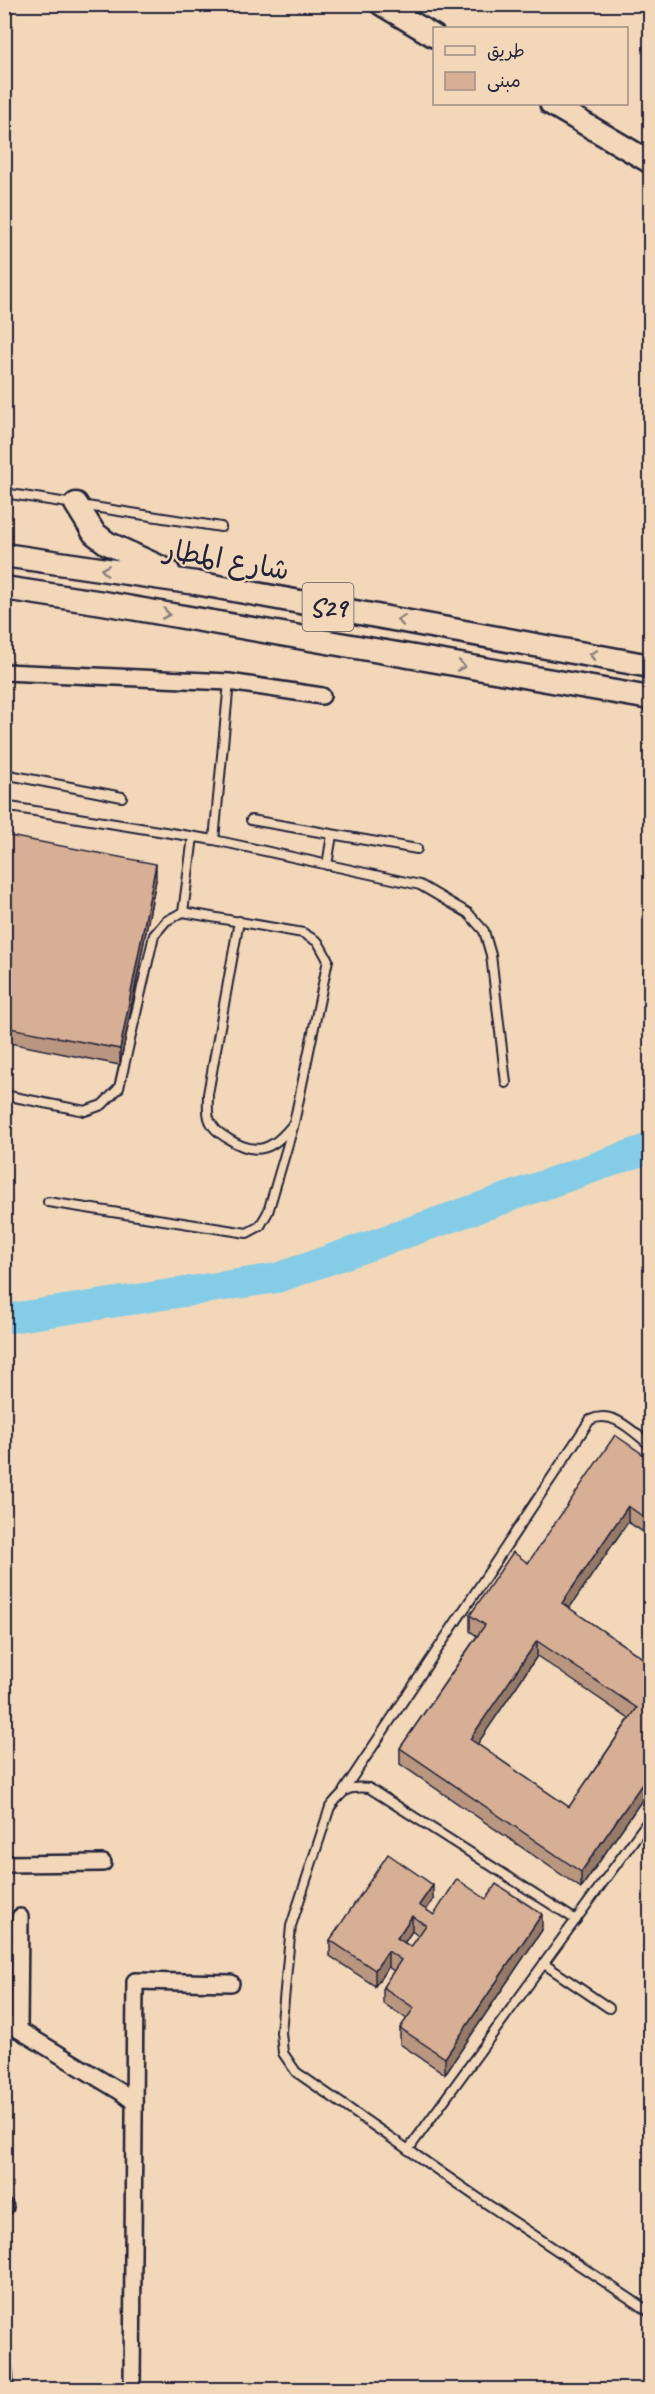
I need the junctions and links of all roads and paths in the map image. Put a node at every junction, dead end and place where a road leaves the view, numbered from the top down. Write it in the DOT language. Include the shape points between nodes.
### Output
graph roads {
  1 [pos="392,7"];
  2 [pos="433,35"];
  3 [pos="553,105"];
  4 [pos="651,162"];
  5 [pos="4,493"];
  6 [pos="76,504"];
  7 [pos="221,527"];
  8 [pos="4,555"];
  9 [pos="196,583"];
  10 [pos="4,588"];
  11 [pos="4,599"];
  12 [pos="103,603"];
  13 [pos="651,666"];
  14 [pos="4,672"];
  15 [pos="229,682"];
  16 [pos="322,696"];
  17 [pos="651,698"];
  18 [pos="4,774"];
  19 [pos="122,797"];
  20 [pos="4,806"];
  21 [pos="250,820"];
  22 [pos="332,835"];
  23 [pos="193,837"];
  24 [pos="214,840"];
  25 [pos="417,849"];
  26 [pos="327,865"];
  27 [pos="183,912"];
  28 [pos="239,921"];
  29 [pos="506,1083"];
  30 [pos="4,1095"];
  31 [pos="294,1123"];
  32 [pos="48,1202"];
  33 [pos="651,1444"];
  34 [pos="343,1792"];
  35 [pos="651,1818"];
  36 [pos="104,1863"];
  37 [pos="4,1864"];
  38 [pos="20,1917"];
  39 [pos="576,1920"];
  40 [pos="544,1964"];
  41 [pos="231,1983"];
  42 [pos="609,2008"];
  43 [pos="4,2023"];
  44 [pos="19,2030"];
  45 [pos="134,2102"];
  46 [pos="408,2150"];
  47 [pos="651,2313"];
  48 [pos="4,2372"];
  49 [pos="5,2390"];
  50 [pos="132,2390"];
  1 -- 2 [label="street"];
  3 -- 4 [label="street"];
  5 -- 6 [label="lane"];
  6 -- 7 [label="lane"];
  6 -- 9 [label="main road" via="94,533 107,543"];
  9 -- 8 [label="main road, شارع المطار / S29, one-way"];
  13 -- 9 [label="main road, شارع المطار / S29, one-way"];
  10 -- 12 [label="main road, S29"];
  11 -- 12 [label="main road"];
  12 -- 17 [label="main road, S29, one-way"];
  14 -- 15 [label="street"];
  15 -- 16 [label="street"];
  15 -- 24 [label="lane"];
  18 -- 19 [label="lane"];
  20 -- 23 [label="lane"];
  21 -- 22 [label="lane"];
  22 -- 25 [label="lane"];
  22 -- 26 [label="lane"];
  23 -- 24 [label="lane"];
  23 -- 27 [label="lane"];
  24 -- 26 [label="lane"];
  26 -- 29 [label="lane" via="420,885 468,913 484,931 491,955"];
  27 -- 28 [label="lane"];
  27 -- 30 [label="lane" via="166,921 154,935 120,1088 102,1105 85,1111"];
  28 -- 31 [label="lane" via="303,933 318,942 328,960"];
  28 -- 31 [label="lane" via="208,1094 208,1117 216,1131 242,1148 266,1148 282,1139"];
  31 -- 32 [label="lane" via="268,1212 260,1226 247,1233"];
  33 -- 34 [label="lane" via="612,1418 600,1415 590,1420"];
  34 -- 39 [label="lane" via="353,1786 369,1788"];
  34 -- 46 [label="lane" via="330,1807 291,1926 281,2027 283,2053 296,2072"];
  35 -- 39 [label="lane"];
  36 -- 37 [label="street"];
  38 -- 44 [label="street"];
  39 -- 40 [label="lane"];
  40 -- 42 [label="lane"];
  40 -- 46 [label="lane"];
  41 -- 45 [label="street" via="135,1982"];
  43 -- 44 [label="street"];
  44 -- 45 [label="street"];
  45 -- 50 [label="street"];
  46 -- 47 [label="lane"];
  48 -- 49 [label="street"];
}
